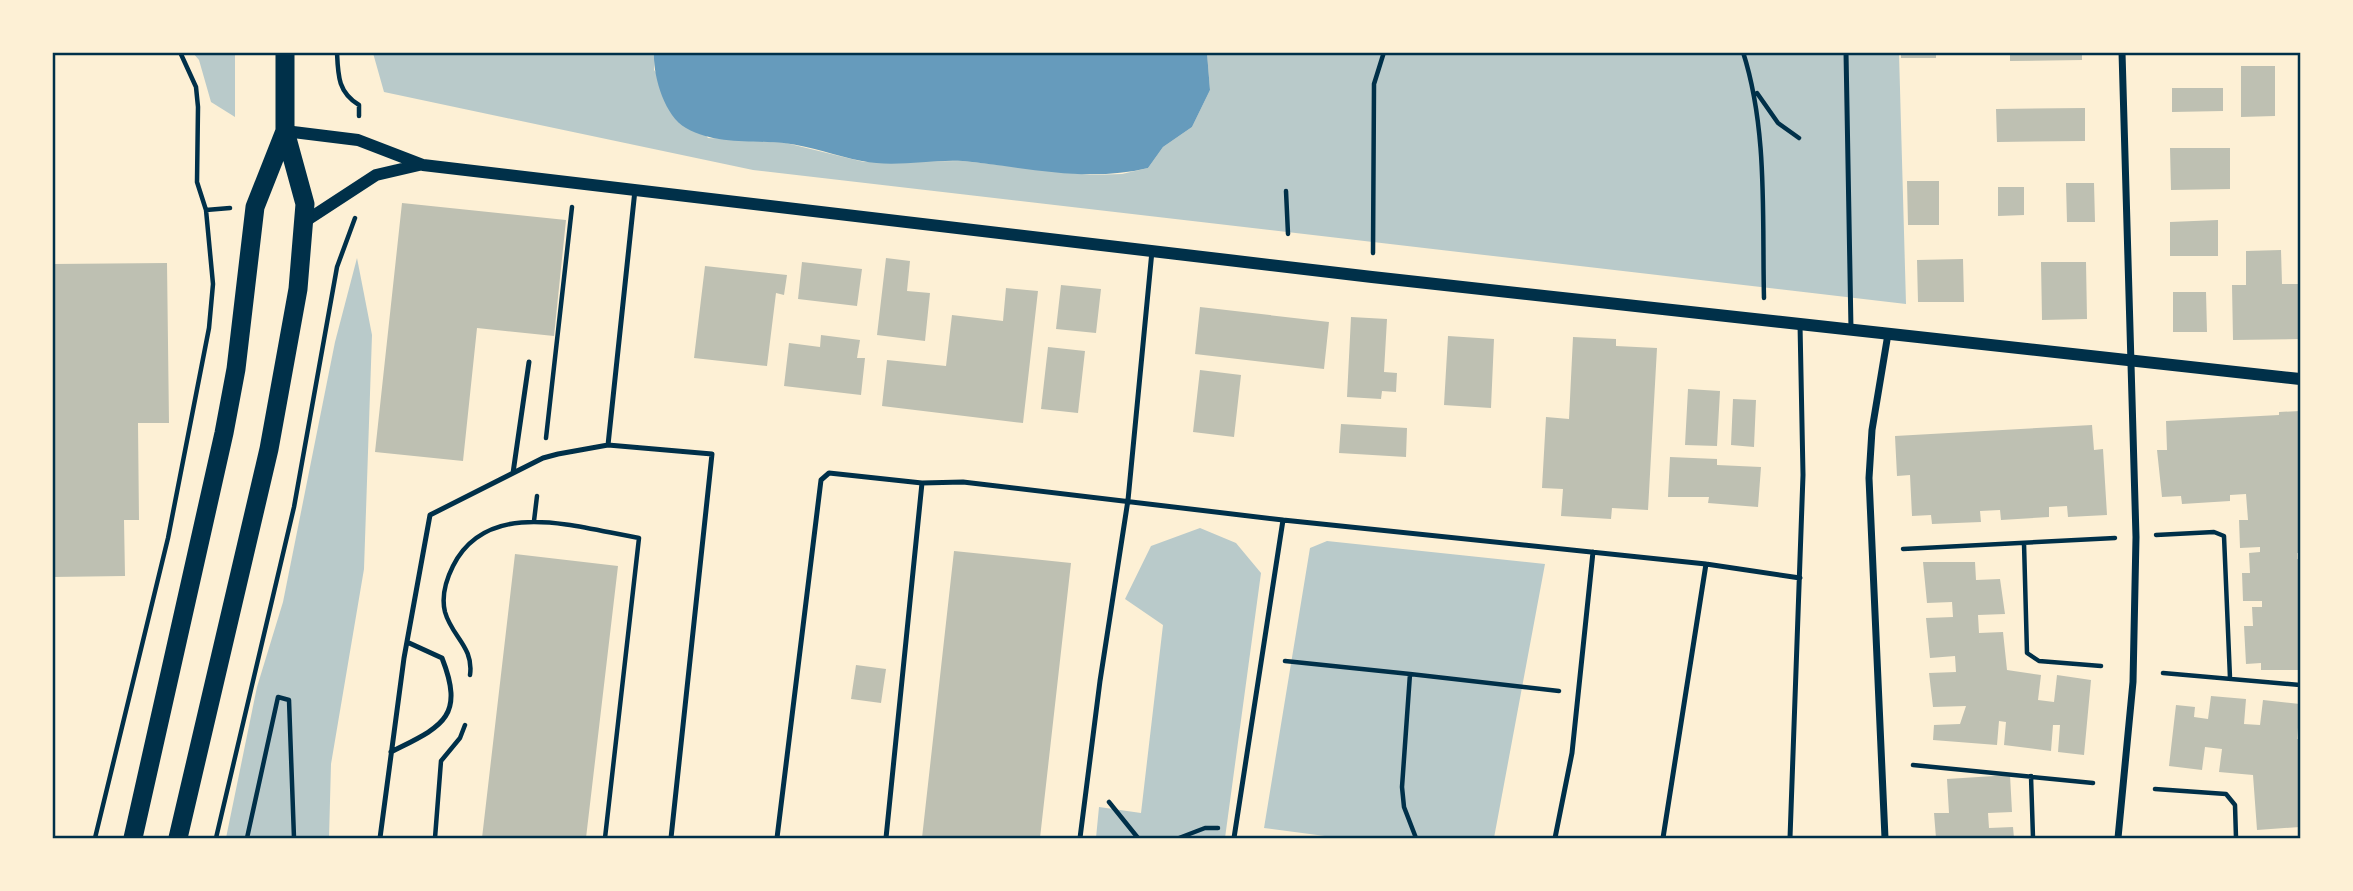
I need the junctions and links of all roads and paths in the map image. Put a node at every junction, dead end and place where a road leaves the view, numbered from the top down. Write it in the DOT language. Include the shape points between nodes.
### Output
graph roads {
  1 [pos="180,52"];
  2 [pos="285,52"];
  3 [pos="337,52"];
  4 [pos="1384,52"];
  5 [pos="1743,52"];
  6 [pos="1846,52"];
  7 [pos="2122,52"];
  8 [pos="1755,90"];
  9 [pos="359,105"];
  10 [pos="285,131"];
  11 [pos="1799,138"];
  12 [pos="423,165"];
  13 [pos="635,190"];
  14 [pos="1286,191"];
  15 [pos="572,202"];
  16 [pos="358,214"];
  17 [pos="304,222"];
  18 [pos="1287,234"];
  19 [pos="1152,251"];
  20 [pos="1372,277"];
  21 [pos="1763,289"];
  22 [pos="1800,324"];
  23 [pos="1852,329"];
  24 [pos="1888,334"];
  25 [pos="529,362"];
  26 [pos="2130,362"];
  27 [pos="2301,379"];
  28 [pos="545,442"];
  29 [pos="608,445"];
  30 [pos="513,473"];
  31 [pos="922,483"];
  32 [pos="537,496"];
  33 [pos="1128,500"];
  34 [pos="1283,520"];
  35 [pos="534,521"];
  36 [pos="2155,535"];
  37 [pos="2116,538"];
  38 [pos="2024,543"];
  39 [pos="1903,549"];
  40 [pos="1593,552"];
  41 [pos="1706,564"];
  42 [pos="1800,578"];
  43 [pos="407,642"];
  44 [pos="1285,661"];
  45 [pos="2101,666"];
  46 [pos="2164,673"];
  47 [pos="1410,674"];
  48 [pos="470,678"];
  49 [pos="2230,678"];
  50 [pos="2301,685"];
  51 [pos="1578,693"];
  52 [pos="466,717"];
  53 [pos="391,752"];
  54 [pos="1913,765"];
  55 [pos="2031,776"];
  56 [pos="2093,783"];
  57 [pos="2155,789"];
  58 [pos="1109,802"];
  59 [pos="1219,828"];
  60 [pos="95,838"];
  61 [pos="132,838"];
  62 [pos="178,838"];
  63 [pos="216,838"];
  64 [pos="247,838"];
  65 [pos="294,838"];
  66 [pos="380,838"];
  67 [pos="435,838"];
  68 [pos="605,838"];
  69 [pos="671,838"];
  70 [pos="777,838"];
  71 [pos="886,838"];
  72 [pos="1080,838"];
  73 [pos="1138,838"];
  74 [pos="1179,838"];
  75 [pos="1234,838"];
  76 [pos="1416,838"];
  77 [pos="1555,838"];
  78 [pos="1663,838"];
  79 [pos="1790,838"];
  80 [pos="1885,838"];
  81 [pos="2033,838"];
  82 [pos="2118,838"];
  83 [pos="2236,838"];
  1 -- 60 [label="path" via="196,87 197,182 206,210 213,284 202,374 168,538"];
  2 -- 10 [label="highway"];
  3 -- 9 [label="path" via="345,96"];
  4 -- 20 [label="path" via="1374,84"];
  5 -- 8 [label="path"];
  6 -- 23 [label="lane"];
  7 -- 26 [label="street"];
  8 -- 11 [label="path" via="1778,123"];
  8 -- 21 [label="path"];
  10 -- 12 [label="street" via="358,140"];
  10 -- 17 [label="highway" via="305,204"];
  10 -- 61 [label="highway" via="255,207 222,445"];
  12 -- 13 [label="street"];
  12 -- 17 [label="street" via="376,175"];
  13 -- 19 [label="street"];
  13 -- 29 [label="lane"];
  14 -- 18 [label="path"];
  15 -- 28 [label="path"];
  16 -- 63 [label="path" via="337,267 294,506"];
  17 -- 62 [label="highway" via="281,389"];
  19 -- 20 [label="street"];
  19 -- 33 [label="lane"];
  20 -- 22 [label="street"];
  22 -- 23 [label="street"];
  22 -- 42 [label="lane"];
  23 -- 24 [label="street"];
  24 -- 26 [label="street"];
  24 -- 80 [label="street" via="1872,430 1870,478"];
  25 -- 30 [label="lane"];
  26 -- 27 [label="street"];
  26 -- 82 [label="street" via="2133,682"];
  29 -- 30 [label="lane" via="543,458"];
  29 -- 69 [label="lane" via="712,454"];
  30 -- 43 [label="lane" via="430,515"];
  31 -- 33 [label="lane" via="964,482"];
  31 -- 70 [label="lane" via="823,476"];
  31 -- 71 [label="lane"];
  32 -- 35 [label="path"];
  33 -- 34 [label="lane"];
  33 -- 72 [label="lane"];
  34 -- 40 [label="lane"];
  34 -- 75 [label="lane"];
  35 -- 48 [label="path" via="506,523 473,539 444,583 445,612 467,648 472,662"];
  35 -- 68 [label="path" via="640,540"];
  36 -- 49 [label="path" via="2214,532 2224,536"];
  37 -- 38 [label="path"];
  38 -- 39 [label="path"];
  38 -- 45 [label="path" via="2026,648 2030,657"];
  40 -- 41 [label="lane"];
  40 -- 51 [label="lane"];
  41 -- 42 [label="lane"];
  41 -- 78 [label="lane"];
  42 -- 79 [label="lane"];
  43 -- 53 [label="lane"];
  43 -- 53 [label="lane" via="442,658 452,682 448,717 433,731"];
  44 -- 47 [label="path"];
  46 -- 49 [label="path"];
  47 -- 51 [label="path"];
  47 -- 76 [label="path" via="1402,787"];
  49 -- 50 [label="path"];
  51 -- 77 [label="lane"];
  52 -- 67 [label="path" via="460,738 441,761"];
  53 -- 66 [label="lane"];
  54 -- 55 [label="path"];
  55 -- 56 [label="path"];
  55 -- 81 [label="path"];
  57 -- 83 [label="path" via="2226,794 2235,805"];
  58 -- 73 [label="path"];
  59 -- 74 [label="path"];
  64 -- 65 [label="path" via="278,697 289,700"];
}
